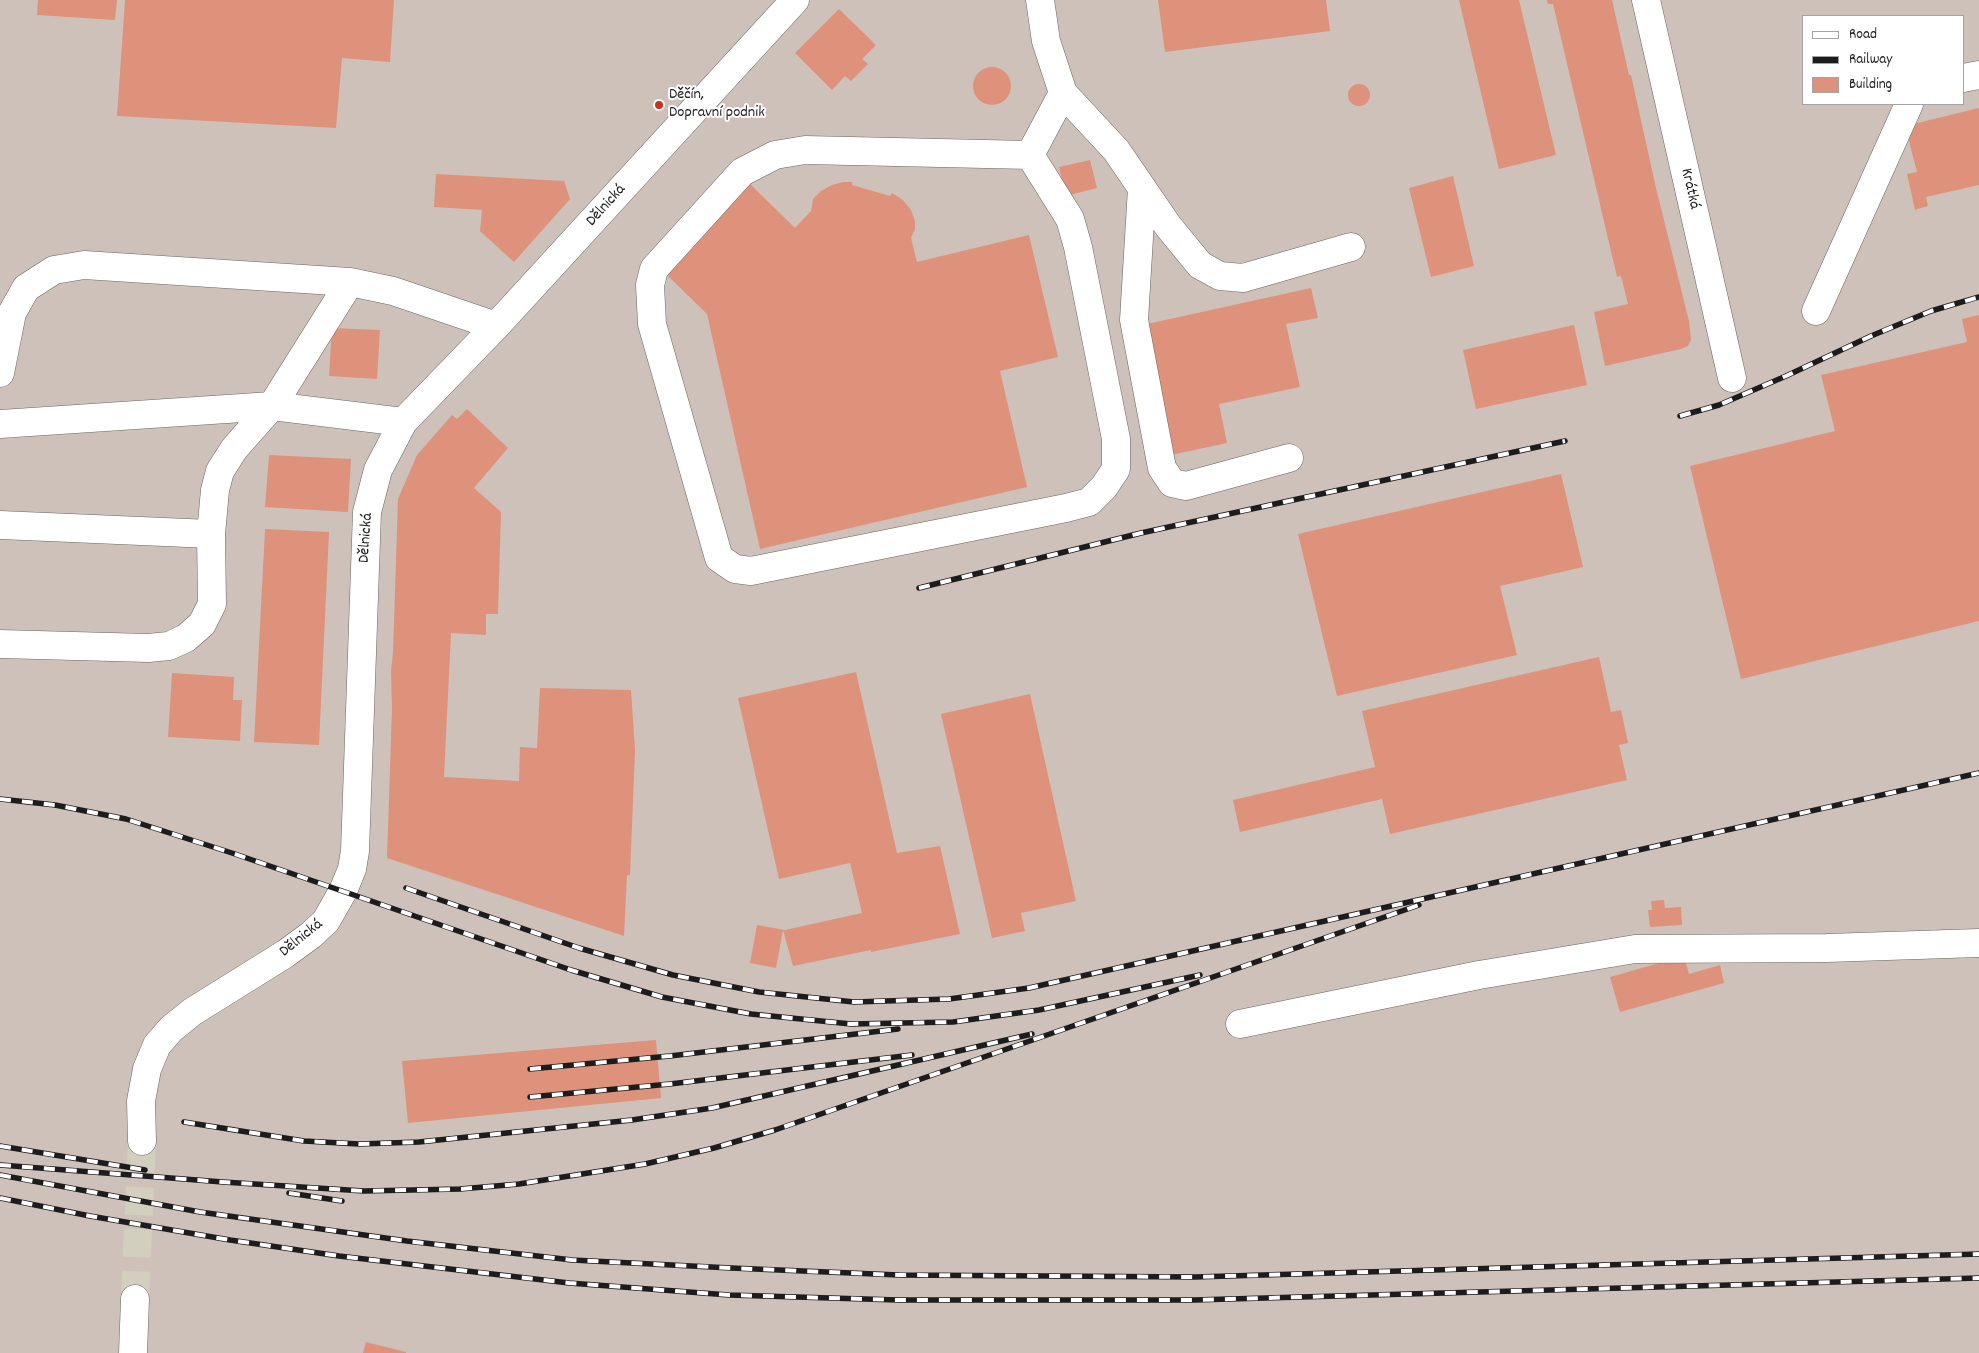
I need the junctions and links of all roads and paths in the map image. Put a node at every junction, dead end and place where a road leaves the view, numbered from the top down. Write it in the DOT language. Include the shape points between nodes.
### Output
graph roads {
  1 [pos="795,0"];
  2 [pos="1040,0"];
  3 [pos="1646,0"];
  4 [pos="1979,76"];
  5 [pos="1964,78"];
  6 [pos="1063,93"];
  7 [pos="1909,105"];
  8 [pos="1030,155"];
  9 [pos="1142,188"];
  10 [pos="1352,247"];
  11 [pos="350,282"];
  12 [pos="1816,311"];
  13 [pos="496,326"];
  14 [pos="0,373"];
  15 [pos="1732,378"];
  16 [pos="272,406"];
  17 [pos="403,422"];
  18 [pos="0,424"];
  19 [pos="1289,458"];
  20 [pos="0,525"];
  21 [pos="211,534"];
  22 [pos="0,644"];
  23 [pos="1979,943"];
  24 [pos="1240,1024"];
  25 [pos="142,1141"];
  26 [pos="135,1299"];
  27 [pos="133,1353"];
  1 -- 13 [label="street, Dělnická"];
  2 -- 6 [label="street" via="1046,41"];
  3 -- 15 [label="street, Krátká"];
  4 -- 5 [label="street"];
  6 -- 8 [label="street"];
  6 -- 9 [label="street" via="1116,150"];
  7 -- 12 [label="street"];
  8 -- 8 [label="street" via="805,150 775,155 742,172 654,269 650,286 652,324 719,558 735,569 751,571 1066,508 1089,502 1104,487 1116,469 1116,439 1078,247 1070,219"];
  9 -- 10 [label="street" via="1200,265 1220,276 1243,278"];
  9 -- 19 [label="street" via="1134,320 1162,468 1172,483 1186,486"];
  11 -- 13 [label="street" via="393,291"];
  11 -- 14 [label="street" via="84,265 54,270 26,288 12,313"];
  11 -- 16 [label="street"];
  13 -- 17 [label="street, Dělnická"];
  16 -- 17 [label="street"];
  16 -- 18 [label="street"];
  16 -- 21 [label="street" via="234,449 220,471"];
  17 -- 25 [label="street, Dělnická" via="378,470 368,512 354,851 344,891 326,921 311,935 192,1012 157,1045 147,1069 141,1101"];
  20 -- 21 [label="street"];
  21 -- 22 [label="street" via="212,604 202,624 186,638 169,646 148,648"];
  23 -- 24 [label="street" via="1635,949 1479,975"];
  26 -- 27 [label="street"];
}
